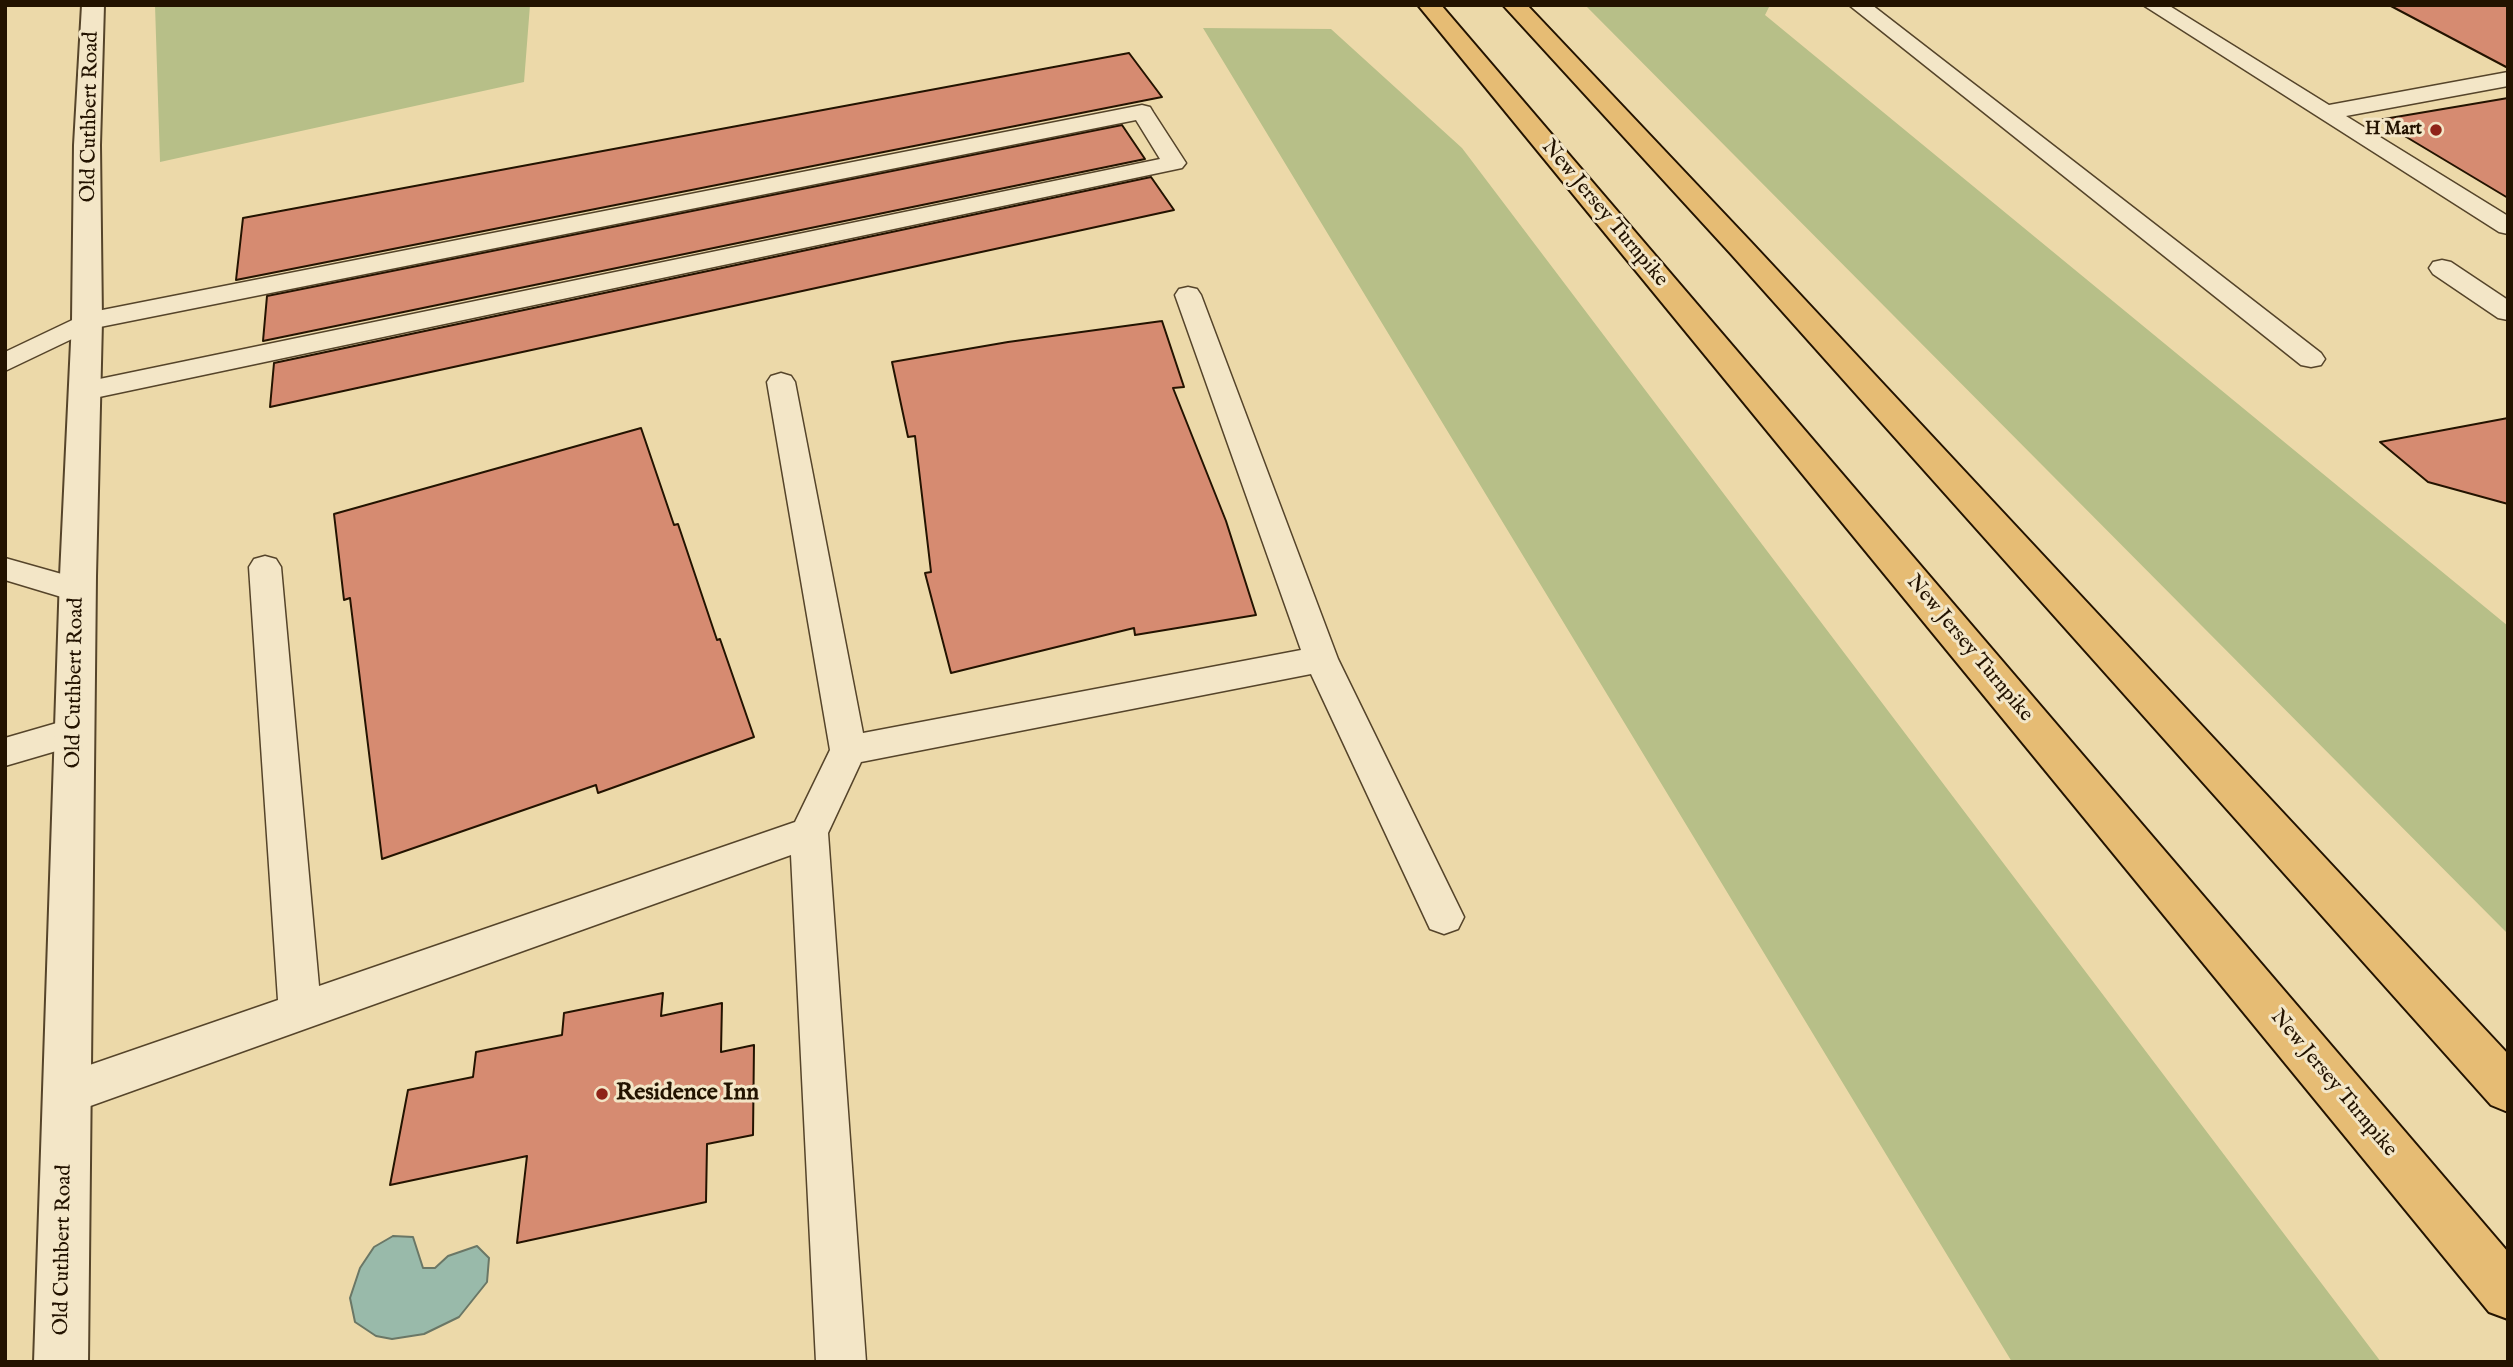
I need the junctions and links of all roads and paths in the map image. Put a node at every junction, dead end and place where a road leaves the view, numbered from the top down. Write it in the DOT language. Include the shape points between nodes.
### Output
graph roads {
  1 [pos="93,5"];
  2 [pos="1429,5"];
  3 [pos="1514,5"];
  4 [pos="1859,5"];
  5 [pos="2153,5"];
  6 [pos="2508,79"];
  7 [pos="2325,113"];
  8 [pos="2508,227"];
  9 [pos="2442,268"];
  10 [pos="1188,295"];
  11 [pos="2508,312"];
  12 [pos="87,321"];
  13 [pos="2311,359"];
  14 [pos="5,363"];
  15 [pos="781,382"];
  16 [pos="85,391"];
  17 [pos="265,567"];
  18 [pos="5,569"];
  19 [pos="78,590"];
  20 [pos="1321,659"];
  21 [pos="75,732"];
  22 [pos="848,750"];
  23 [pos="5,752"];
  24 [pos="809,833"];
  25 [pos="1444,916"];
  26 [pos="300,1012"];
  27 [pos="2508,1089"];
  28 [pos="68,1093"];
  29 [pos="2508,1293"];
  30 [pos="61,1362"];
  31 [pos="841,1362"];
  1 -- 12 [label="street, Old Cuthbert Road"];
  2 -- 29 [label="highway, New Jersey Turnpike"];
  3 -- 27 [label="highway"];
  4 -- 13 [label="lane"];
  5 -- 7 [label="lane"];
  6 -- 7 [label="lane"];
  7 -- 8 [label="lane"];
  9 -- 11 [label="lane"];
  10 -- 20 [label="lane"];
  12 -- 14 [label="lane"];
  12 -- 16 [label="street, Old Cuthbert Road"];
  12 -- 16 [label="lane" via="1142,112 1174,163"];
  15 -- 22 [label="lane"];
  16 -- 19 [label="street, Old Cuthbert Road"];
  17 -- 26 [label="lane"];
  18 -- 19 [label="lane"];
  19 -- 21 [label="street, Old Cuthbert Road"];
  20 -- 22 [label="lane"];
  20 -- 25 [label="lane"];
  21 -- 23 [label="lane"];
  21 -- 28 [label="street, Old Cuthbert Road"];
  22 -- 24 [label="lane"];
  24 -- 26 [label="lane"];
  24 -- 31 [label="lane"];
  26 -- 28 [label="lane"];
  28 -- 30 [label="street, Old Cuthbert Road"];
}
